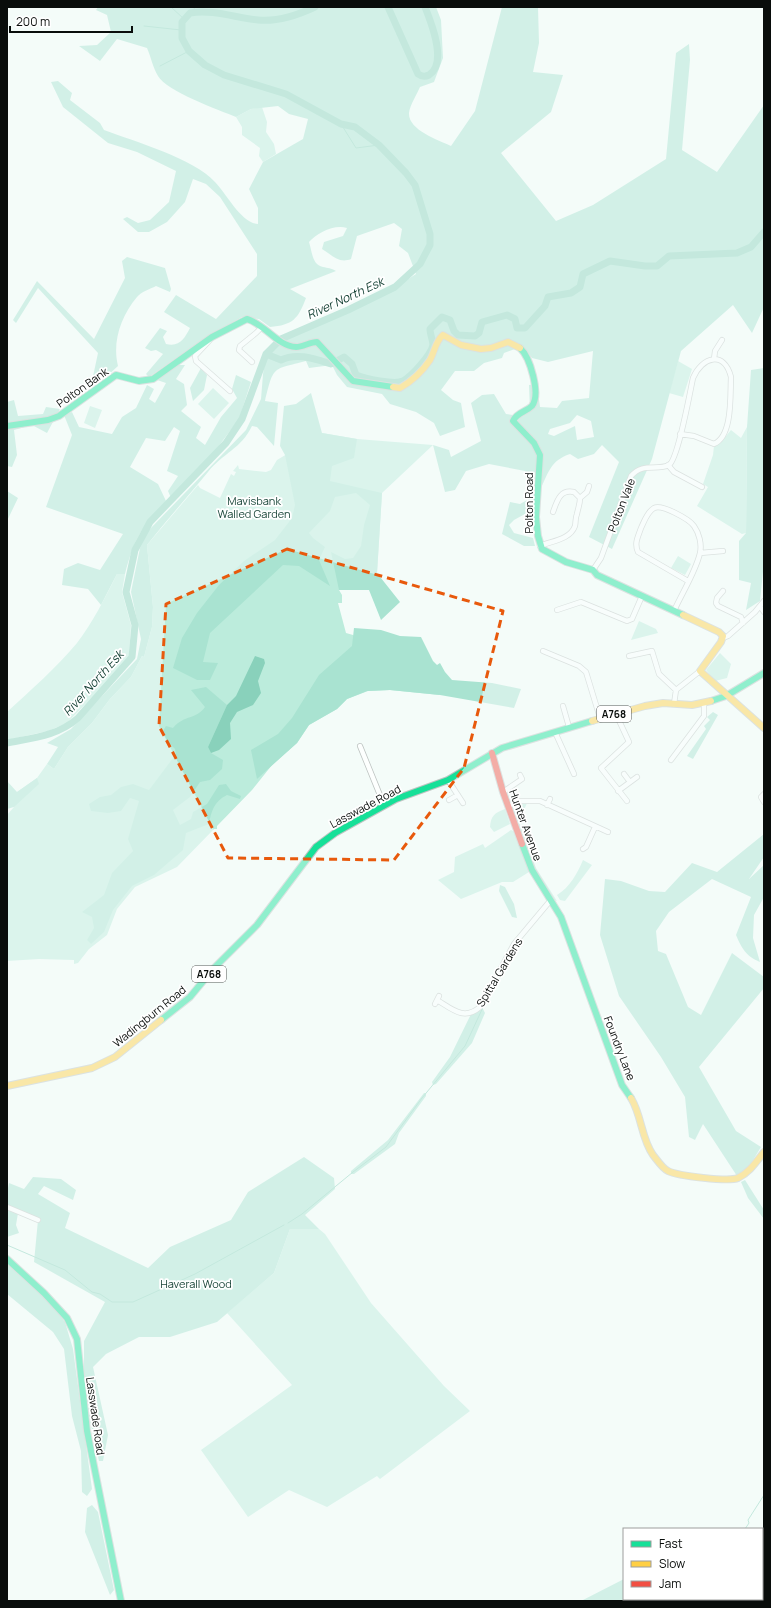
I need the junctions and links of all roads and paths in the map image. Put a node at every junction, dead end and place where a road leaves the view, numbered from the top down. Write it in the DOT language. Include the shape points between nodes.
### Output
graph roads {
  1 [pos="247,319"];
  2 [pos="262,327"];
  3 [pos="212,337"];
  4 [pos="722,340"];
  5 [pos="714,359"];
  6 [pos="252,362"];
  7 [pos="230,391"];
  8 [pos="7,426"];
  9 [pos="680,434"];
  10 [pos="668,465"];
  11 [pos="589,486"];
  12 [pos="702,487"];
  13 [pos="580,498"];
  14 [pos="553,512"];
  15 [pos="540,546"];
  16 [pos="723,551"];
  17 [pos="700,553"];
  18 [pos="593,570"];
  19 [pos="688,581"];
  20 [pos="723,591"];
  21 [pos="642,596"];
  22 [pos="764,601"];
  23 [pos="760,606"];
  24 [pos="557,610"];
  25 [pos="674,611"];
  26 [pos="764,612"];
  27 [pos="744,622"];
  28 [pos="723,638"];
  29 [pos="543,651"];
  30 [pos="629,656"];
  31 [pos="700,671"];
  32 [pos="764,673"];
  33 [pos="676,690"];
  34 [pos="726,696"];
  35 [pos="704,703"];
  36 [pos="674,704"];
  37 [pos="563,706"];
  38 [pos="616,714"];
  39 [pos="600,718"];
  40 [pos="569,726"];
  41 [pos="764,728"];
  42 [pos="555,732"];
  43 [pos="360,746"];
  44 [pos="492,753"];
  45 [pos="671,760"];
  46 [pos="573,773"];
  47 [pos="624,774"];
  48 [pos="520,775"];
  49 [pos="637,776"];
  50 [pos="448,780"];
  51 [pos="630,782"];
  52 [pos="618,791"];
  53 [pos="503,792"];
  54 [pos="764,794"];
  55 [pos="458,795"];
  56 [pos="550,799"];
  57 [pos="449,800"];
  58 [pos="627,801"];
  59 [pos="764,802"];
  60 [pos="463,803"];
  61 [pos="384,805"];
  62 [pos="547,805"];
  63 [pos="508,806"];
  64 [pos="595,827"];
  65 [pos="608,832"];
  66 [pos="583,849"];
  67 [pos="300,868"];
  68 [pos="550,901"];
  69 [pos="437,1000"];
  70 [pos="7,1086"];
  71 [pos="764,1152"];
  72 [pos="7,1207"];
  73 [pos="38,1220"];
  74 [pos="7,1259"];
  75 [pos="121,1601"];
  1 -- 2 [label="main road, Polton Road" via="257,322"];
  1 -- 3 [label="main road, Polton Bank"];
  2 -- 6 [label="street" via="240,346 239,350"];
  2 -- 15 [label="main road, Polton Road" via="294,348 318,342 353,381 400,388 413,380 430,359 442,335 462,346 490,348 509,342 516,345 528,358 532,370 534,403 516,415 513,421 539,451 536,484"];
  3 -- 7 [label="street" via="195,359"];
  3 -- 8 [label="main road, Polton Bank" via="153,379 139,381 116,375 59,416"];
  4 -- 5 [label="street"];
  5 -- 9 [label="street" via="701,365 696,371"];
  5 -- 9 [label="street" via="727,366 731,377 725,434 714,444 694,436"];
  9 -- 10 [label="street" via="677,450"];
  10 -- 12 [label="street" via="674,472"];
  10 -- 18 [label="street, Polton Vale" via="645,468 631,476 601,558"];
  11 -- 13 [label="street"];
  13 -- 14 [label="street" via="574,492 565,492 560,496"];
  13 -- 15 [label="street" via="574,528 570,534"];
  15 -- 18 [label="main road, Polton Road" via="549,554 585,570"];
  16 -- 17 [label="street"];
  17 -- 19 [label="street"];
  17 -- 19 [label="street" via="699,536 690,522 662,507 653,508 649,512 637,539 638,552"];
  18 -- 21 [label="main road, Polton Road" via="597,575"];
  19 -- 25 [label="street"];
  20 -- 27 [label="street" via="717,598 718,606 741,617"];
  21 -- 24 [label="street" via="632,619 627,621 581,602"];
  21 -- 25 [label="main road, Polton Road"];
  22 -- 23 [label="street"];
  23 -- 26 [label="street"];
  23 -- 27 [label="street"];
  25 -- 28 [label="main road, Polton Road" via="719,632"];
  27 -- 28 [label="street"];
  28 -- 31 [label="main road"];
  29 -- 39 [label="street" via="579,666 586,672"];
  30 -- 33 [label="street" via="652,651 659,674"];
  31 -- 33 [label="street"];
  31 -- 34 [label="main road"];
  32 -- 34 [label="main road, A768"];
  33 -- 36 [label="street"];
  34 -- 35 [label="main road, A768"];
  34 -- 41 [label="main road"];
  35 -- 36 [label="main road, A768"];
  35 -- 45 [label="street" via="704,716"];
  36 -- 38 [label="main road, A768" via="645,706"];
  37 -- 40 [label="street"];
  38 -- 39 [label="main road, A768"];
  38 -- 52 [label="street" via="629,742 601,768"];
  39 -- 40 [label="main road, A768"];
  40 -- 42 [label="main road, A768"];
  42 -- 44 [label="main road, A768"];
  42 -- 46 [label="street"];
  43 -- 61 [label="street"];
  44 -- 50 [label="main road, Lasswade Road / A768"];
  44 -- 53 [label="main road, Hunter Avenue"];
  47 -- 51 [label="street"];
  48 -- 53 [label="street" via="522,779"];
  49 -- 51 [label="street"];
  50 -- 55 [label="street"];
  50 -- 61 [label="main road, Lasswade Road / A768"];
  51 -- 52 [label="street"];
  52 -- 58 [label="street"];
  53 -- 63 [label="main road, Hunter Avenue"];
  54 -- 59 [label="street" via="761,797"];
  55 -- 57 [label="street"];
  55 -- 60 [label="street"];
  56 -- 62 [label="street"];
  61 -- 67 [label="main road, Lasswade Road / A768" via="325,840 316,847"];
  62 -- 63 [label="street" via="530,800"];
  62 -- 64 [label="street"];
  63 -- 68 [label="main road, Hunter Avenue" via="532,870"];
  64 -- 65 [label="street"];
  64 -- 66 [label="street"];
  67 -- 70 [label="main road, Wadingburn Road / A768" via="257,926 214,968 190,997 121,1053 92,1068"];
  68 -- 69 [label="street, Spittal Gardens" via="514,944 475,1012 460,1014"];
  68 -- 71 [label="main road, Foundry Lane" via="561,917 622,1085 635,1105 643,1135 653,1155 666,1171 715,1179 742,1178"];
  72 -- 73 [label="street"];
  74 -- 75 [label="main road, Lasswade Road" via="44,1292 67,1318 77,1339 80,1387 87,1431"];
}
